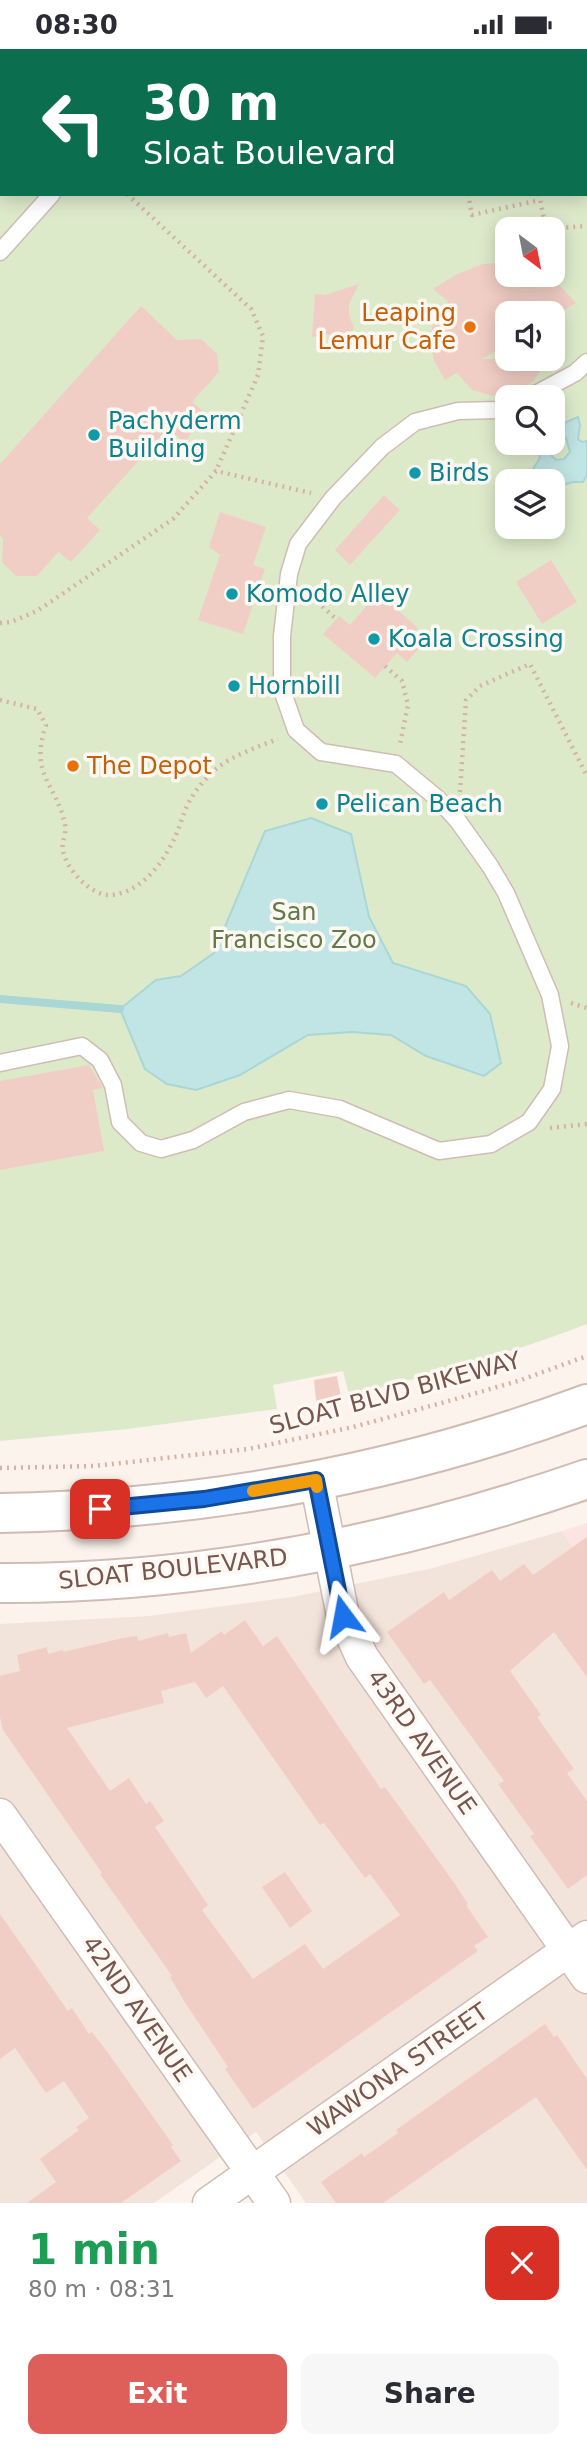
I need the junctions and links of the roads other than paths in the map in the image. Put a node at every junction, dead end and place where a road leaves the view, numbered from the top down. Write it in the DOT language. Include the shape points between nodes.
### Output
graph roads {
  1 [pos="50,196"];
  2 [pos="0,251"];
  3 [pos="587,362"];
  4 [pos="552,385"];
  5 [pos="495,410"];
  6 [pos="0,1063"];
  7 [pos="587,1404"];
  8 [pos="587,1479"];
  9 [pos="316,1480"];
  10 [pos="0,1513"];
  11 [pos="329,1549"];
  12 [pos="0,1583"];
  13 [pos="0,1815"];
  14 [pos="578,1943"];
  15 [pos="587,1977"];
  16 [pos="252,2173"];
  17 [pos="209,2203"];
  18 [pos="274,2203"];
  1 -- 2 [label="lane"];
  3 -- 4 [label="lane"];
  5 -- 6 [label="lane" via="458,411 415,422 382,447 333,498 298,544 289,574 282,690 296,730 321,752 397,764 438,799 506,893 550,995 559,1046 552,1089 529,1122 491,1144 439,1151 340,1109 289,1100 244,1112 193,1140 162,1149 141,1143 120,1122 113,1086 100,1060 82,1046"];
  7 -- 9 [label="street" via="451,1449"];
  8 -- 11 [label="street, SLOAT BOULEVARD" via="459,1519"];
  9 -- 10 [label="street" via="176,1503"];
  9 -- 11 [label="street, 43RD AVENUE"];
  11 -- 12 [label="street, SLOAT BOULEVARD" via="157,1575"];
  11 -- 14 [label="street, 43RD AVENUE" via="343,1616 362,1657"];
  13 -- 16 [label="street, 42ND AVENUE"];
  14 -- 15 [label="street, 43RD AVENUE"];
  14 -- 16 [label="street, WAWONA STREET"];
  16 -- 17 [label="street, WAWONA STREET"];
  16 -- 18 [label="street, 42ND AVENUE"];
}
